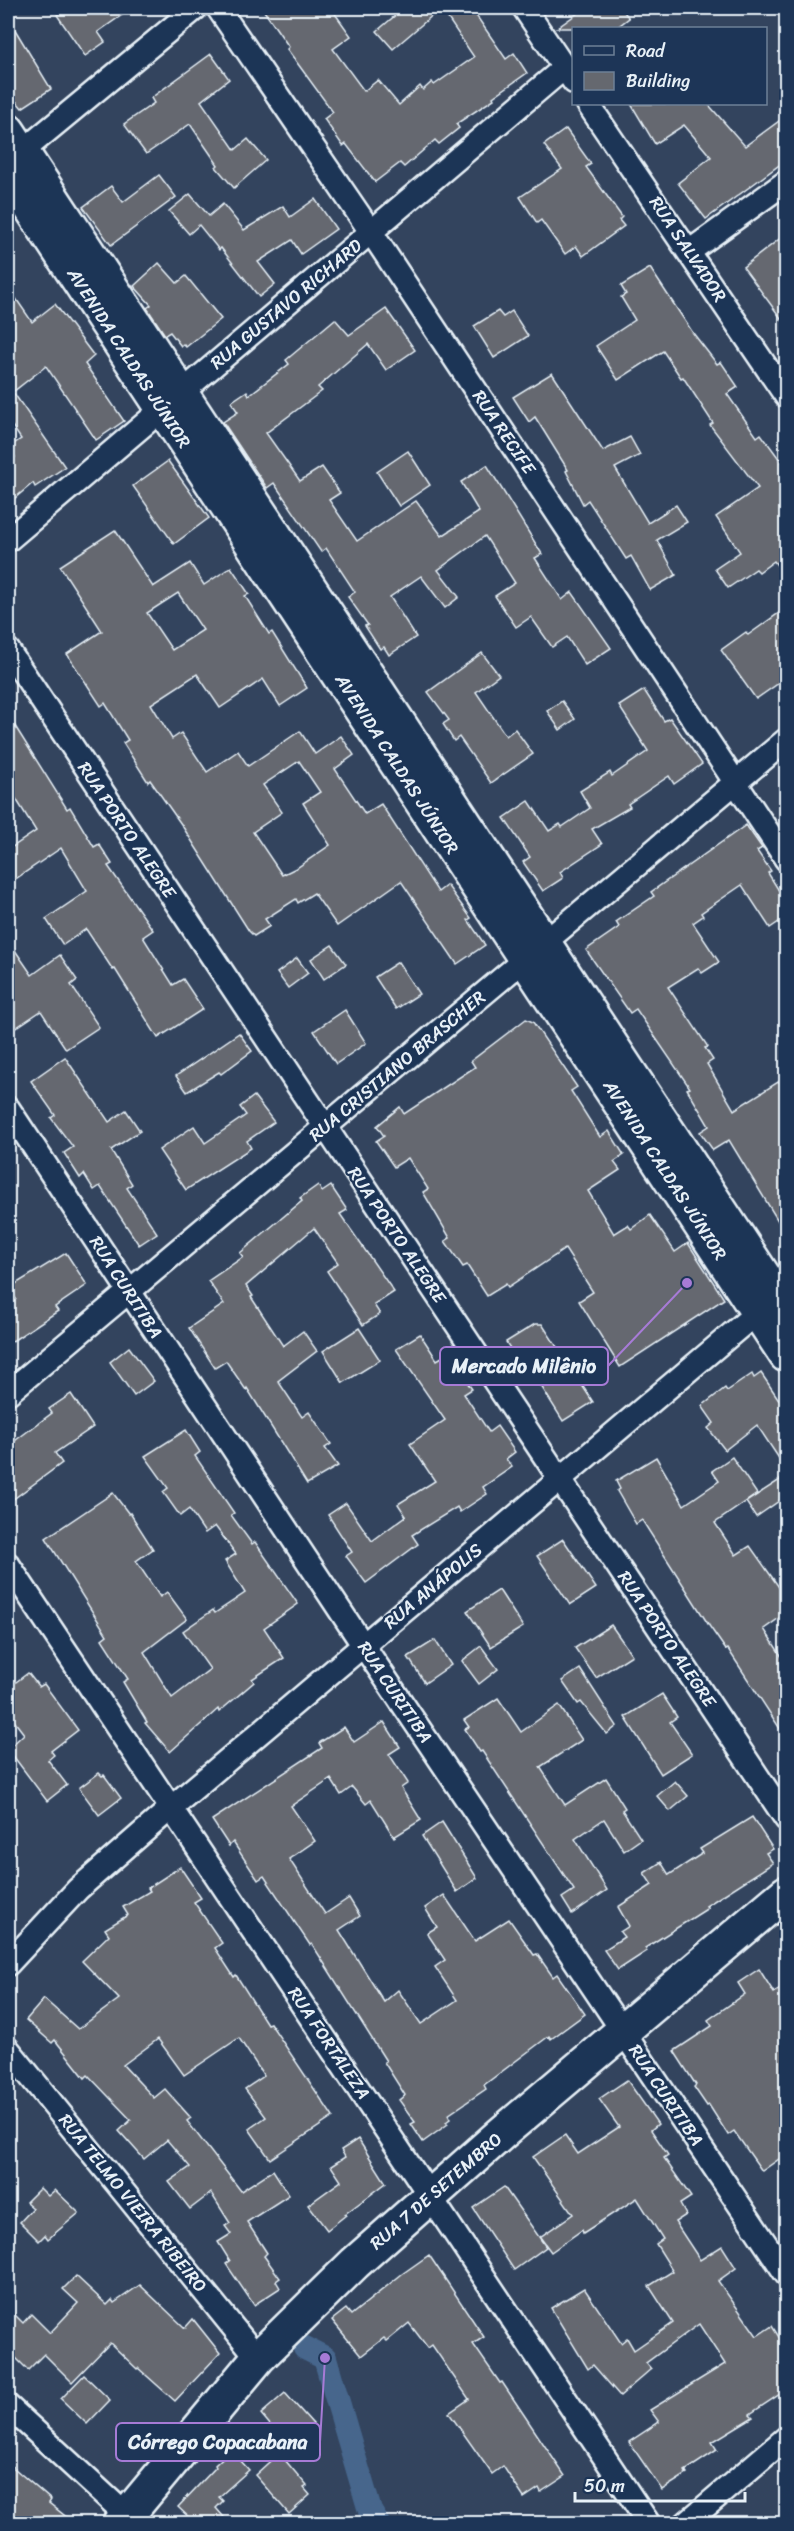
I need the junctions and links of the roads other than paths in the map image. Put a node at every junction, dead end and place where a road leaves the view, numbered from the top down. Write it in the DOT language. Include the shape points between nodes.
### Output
graph roads {
  1 [pos="196,8"];
  2 [pos="218,8"];
  3 [pos="524,8"];
  4 [pos="568,75"];
  5 [pos="589,105"];
  6 [pos="11,155"];
  7 [pos="786,182"];
  8 [pos="371,232"];
  9 [pos="690,251"];
  10 [pos="786,396"];
  11 [pos="171,401"];
  12 [pos="8,540"];
  13 [pos="8,650"];
  14 [pos="786,740"];
  15 [pos="735,782"];
  16 [pos="786,859"];
  17 [pos="535,951"];
  18 [pos="8,1108"];
  19 [pos="325,1127"];
  20 [pos="129,1291"];
  21 [pos="777,1301"];
  22 [pos="786,1355"];
  23 [pos="8,1393"];
  24 [pos="560,1479"];
  25 [pos="8,1564"];
  26 [pos="363,1645"];
  27 [pos="172,1807"];
  28 [pos="786,1819"];
  29 [pos="786,1893"];
  30 [pos="8,1964"];
  31 [pos="623,2031"];
  32 [pos="8,2049"];
  33 [pos="431,2195"];
  34 [pos="786,2274"];
  35 [pos="258,2358"];
  36 [pos="8,2406"];
  37 [pos="786,2438"];
  38 [pos="128,2520"];
  39 [pos="649,2523"];
  40 [pos="685,2523"];
  1 -- 6 [label="street"];
  2 -- 8 [label="street, RUA RECIFE"];
  3 -- 4 [label="street"];
  4 -- 8 [label="street, RUA GUSTAVO RICHARD"];
  5 -- 9 [label="street, RUA SALVADOR"];
  6 -- 11 [label="main road, AVENIDA CALDAS JÚNIOR"];
  7 -- 9 [label="street"];
  8 -- 11 [label="street, RUA GUSTAVO RICHARD"];
  8 -- 15 [label="street, RUA RECIFE"];
  9 -- 10 [label="street, RUA SALVADOR"];
  11 -- 12 [label="street, RUA GUSTAVO RICHARD"];
  11 -- 17 [label="main road, AVENIDA CALDAS JÚNIOR"];
  13 -- 19 [label="street, RUA PORTO ALEGRE"];
  14 -- 15 [label="street, RUA CRISTIANO BRASCHER"];
  15 -- 16 [label="street, RUA RECIFE"];
  15 -- 17 [label="street, RUA CRISTIANO BRASCHER"];
  17 -- 19 [label="street, RUA CRISTIANO BRASCHER"];
  17 -- 21 [label="main road, AVENIDA CALDAS JÚNIOR"];
  18 -- 20 [label="street, RUA CURITIBA"];
  19 -- 20 [label="street, RUA CRISTIANO BRASCHER"];
  19 -- 24 [label="street, RUA PORTO ALEGRE"];
  20 -- 23 [label="street, RUA CRISTIANO BRASCHER"];
  20 -- 26 [label="street, RUA CURITIBA"];
  21 -- 22 [label="main road, AVENIDA CALDAS JÚNIOR"];
  21 -- 24 [label="street, RUA ANÁPOLIS"];
  24 -- 26 [label="street, RUA ANÁPOLIS"];
  24 -- 28 [label="street, RUA PORTO ALEGRE"];
  25 -- 27 [label="street, RUA FORTALEZA"];
  26 -- 27 [label="street, RUA ANÁPOLIS"];
  26 -- 31 [label="street, RUA CURITIBA"];
  27 -- 30 [label="street, RUA ANÁPOLIS" via="78,1889"];
  27 -- 33 [label="street, RUA FORTALEZA"];
  29 -- 31 [label="main road, RUA 7 DE SETEMBRO"];
  31 -- 33 [label="main road, RUA 7 DE SETEMBRO"];
  31 -- 34 [label="street, RUA CURITIBA"];
  32 -- 35 [label="street, RUA TELMO VIEIRA RIBEIRO"];
  33 -- 35 [label="main road, RUA 7 DE SETEMBRO"];
  33 -- 39 [label="street, RUA FORTALEZA"];
  35 -- 38 [label="main road, RUA 7 DE SETEMBRO"];
  36 -- 38 [label="street"];
  37 -- 40 [label="street"];
}
